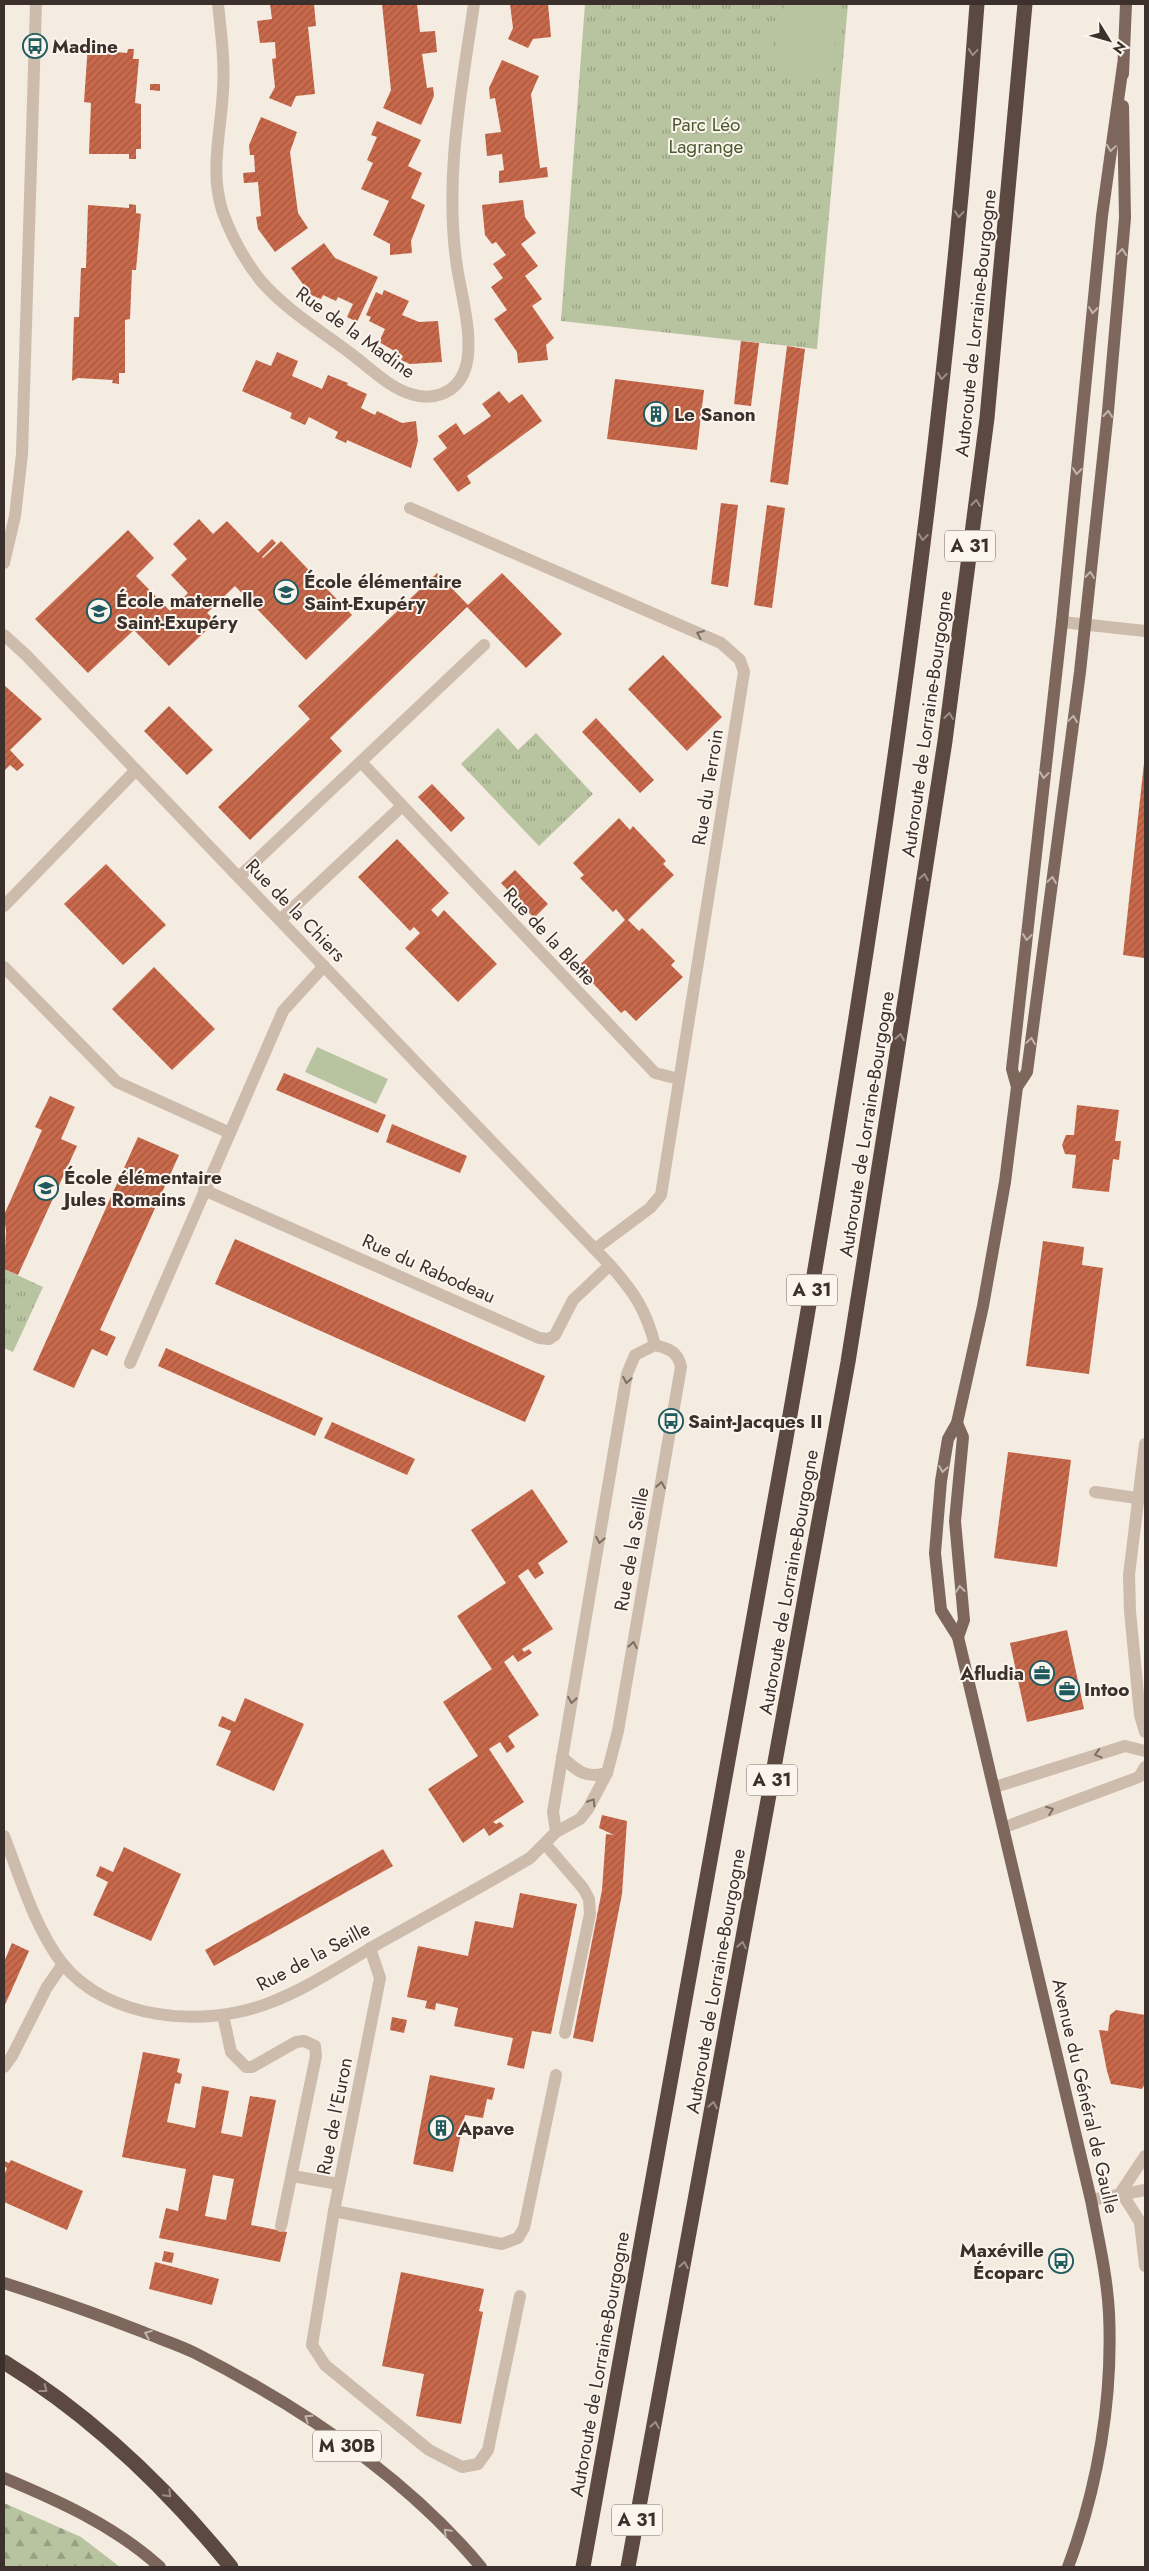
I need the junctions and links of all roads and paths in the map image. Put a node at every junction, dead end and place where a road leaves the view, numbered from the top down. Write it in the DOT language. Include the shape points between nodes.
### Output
graph roads {
  1 [pos="36,4"];
  2 [pos="218,4"];
  3 [pos="474,4"];
  4 [pos="977,4"];
  5 [pos="1025,4"];
  6 [pos="1126,4"];
  7 [pos="1123,65"];
  8 [pos="410,508"];
  9 [pos="4,563"];
  10 [pos="1062,622"];
  11 [pos="1085,624"];
  12 [pos="1145,631"];
  13 [pos="4,635"];
  14 [pos="484,645"];
  15 [pos="361,762"];
  16 [pos="136,770"];
  17 [pos="402,806"];
  18 [pos="239,877"];
  19 [pos="4,906"];
  20 [pos="280,920"];
  21 [pos="324,966"];
  22 [pos="4,967"];
  23 [pos="679,1078"];
  24 [pos="1017,1087"];
  25 [pos="230,1133"];
  26 [pos="204,1190"];
  27 [pos="595,1249"];
  28 [pos="610,1265"];
  29 [pos="655,1345"];
  30 [pos="130,1363"];
  31 [pos="957,1423"];
  32 [pos="1145,1444"];
  33 [pos="1095,1492"];
  34 [pos="1137,1498"];
  35 [pos="1132,1539"];
  36 [pos="1145,1541"];
  37 [pos="958,1637"];
  38 [pos="1145,1732"];
  39 [pos="1145,1751"];
  40 [pos="562,1757"];
  41 [pos="1145,1767"];
  42 [pos="607,1773"];
  43 [pos="995,1787"];
  44 [pos="1005,1827"];
  45 [pos="556,1832"];
  46 [pos="4,1836"];
  47 [pos="546,1845"];
  48 [pos="370,1948"];
  49 [pos="63,1964"];
  50 [pos="223,2015"];
  51 [pos="565,2033"];
  52 [pos="4,2067"];
  53 [pos="556,2075"];
  54 [pos="1145,2156"];
  55 [pos="292,2176"];
  56 [pos="339,2184"];
  57 [pos="1145,2190"];
  58 [pos="1121,2192"];
  59 [pos="1091,2200"];
  60 [pos="334,2211"];
  61 [pos="281,2226"];
  62 [pos="1145,2266"];
  63 [pos="4,2283"];
  64 [pos="520,2296"];
  65 [pos="4,2362"];
  66 [pos="4,2478"];
  67 [pos="160,2567"];
  68 [pos="231,2567"];
  69 [pos="481,2567"];
  70 [pos="583,2567"];
  71 [pos="628,2567"];
  72 [pos="1068,2567"];
  1 -- 9 [label="street" via="22,454 16,516"];
  2 -- 3 [label="street, Rue de la Madine" via="223,91 216,161 217,192 246,261 260,280 295,313 397,388 427,398 450,391 459,383 468,358 455,250 452,172"];
  4 -- 70 [label="highway, Autoroute de Lorraine-Bourgogne / A 31, one-way" via="938,418 864,969 723,1807"];
  71 -- 5 [label="highway, Autoroute de Lorraine-Bourgogne / A 31, one-way" via="847,1372 900,1036 945,741 987,418"];
  6 -- 7 [label="main road"];
  7 -- 10 [label="main road, one-way" via="1102,216"];
  11 -- 7 [label="main road, one-way" via="1125,218"];
  23 -- 8 [label="street, Rue du Terroin, one-way" via="744,672 740,660 721,643"];
  10 -- 11 [label="street"];
  10 -- 24 [label="main road, one-way" via="1012,1069"];
  11 -- 12 [label="street"];
  24 -- 11 [label="main road, one-way" via="1027,1072"];
  13 -- 16 [label="street, Rue de la Chiers"];
  14 -- 15 [label="street"];
  15 -- 17 [label="street, Rue de la Blette"];
  15 -- 18 [label="street"];
  16 -- 18 [label="street, Rue de la Chiers"];
  16 -- 19 [label="street"];
  17 -- 20 [label="street"];
  17 -- 23 [label="street, Rue de la Blette" via="655,1073"];
  18 -- 20 [label="street, Rue de la Chiers"];
  20 -- 21 [label="street, Rue de la Chiers"];
  21 -- 25 [label="street" via="283,1010"];
  21 -- 27 [label="street, Rue de la Chiers"];
  22 -- 25 [label="street" via="117,1082"];
  23 -- 27 [label="street, Rue du Terroin" via="658,1200"];
  24 -- 31 [label="main road, Avenue du Général de Gaulle" via="988,1281"];
  25 -- 26 [label="street"];
  26 -- 28 [label="street, Rue du Rabodeau" via="539,1338 549,1339 555,1335 573,1300"];
  26 -- 30 [label="street"];
  27 -- 28 [label="street"];
  28 -- 29 [label="street" via="641,1304"];
  29 -- 40 [label="street, Rue de la Seille, one-way" via="635,1355 627,1374"];
  42 -- 29 [label="street, Rue de la Seille, one-way" via="618,1731 681,1367 676,1353"];
  37 -- 31 [label="main road, Avenue du Général de Gaulle, one-way" via="964,1620 955,1521 962,1437"];
  31 -- 37 [label="main road, Avenue du Général de Gaulle, one-way" via="948,1439 935,1553 941,1610"];
  32 -- 34 [label="street"];
  33 -- 34 [label="street"];
  34 -- 35 [label="street"];
  35 -- 36 [label="street"];
  35 -- 38 [label="street" via="1130,1611 1140,1715"];
  37 -- 43 [label="main road, Avenue du Général de Gaulle"];
  39 -- 43 [label="street, one-way" via="1124,1746"];
  40 -- 42 [label="street" via="582,1774"];
  40 -- 45 [label="street, Rue de la Seille" via="553,1812"];
  44 -- 41 [label="street, one-way" via="1139,1777"];
  45 -- 42 [label="street, Rue de la Seille, one-way" via="580,1819"];
  43 -- 44 [label="main road, Avenue du Général de Gaulle"];
  44 -- 59 [label="main road, Avenue du Général de Gaulle"];
  45 -- 47 [label="street, Rue de la Seille"];
  46 -- 49 [label="street, Rue de la Seille" via="33,1911"];
  47 -- 48 [label="street, Rue de la Seille" via="514,1868"];
  47 -- 51 [label="street" via="589,1899 590,1914"];
  48 -- 50 [label="street, Rue de la Seille" via="269,2003"];
  48 -- 56 [label="street, Rue de l'Euron" via="380,1978"];
  49 -- 50 [label="street, Rue de la Seille" via="100,1993 138,2010 182,2017"];
  49 -- 52 [label="street"];
  50 -- 55 [label="street" via="231,2052 246,2067 252,2067 296,2042 310,2042 315,2046 316,2056"];
  53 -- 60 [label="street" via="524,2228 518,2238 502,2244"];
  54 -- 58 [label="street"];
  55 -- 56 [label="street"];
  55 -- 61 [label="street"];
  56 -- 60 [label="street, Rue de l'Euron"];
  57 -- 58 [label="street"];
  58 -- 59 [label="street"];
  58 -- 62 [label="street" via="1140,2222"];
  59 -- 72 [label="main road, Avenue du Général de Gaulle" via="1109,2313 1106,2401 1092,2492"];
  60 -- 64 [label="street, Rue de l'Euron" via="312,2345 325,2365 429,2450 462,2467 478,2464 488,2450"];
  69 -- 63 [label="main road, M 30B, one-way" via="404,2492 292,2408 194,2352 78,2306"];
  65 -- 68 [label="highway, one-way" via="98,2430 140,2467"];
  66 -- 67 [label="main road" via="63,2503 101,2524"];
}
